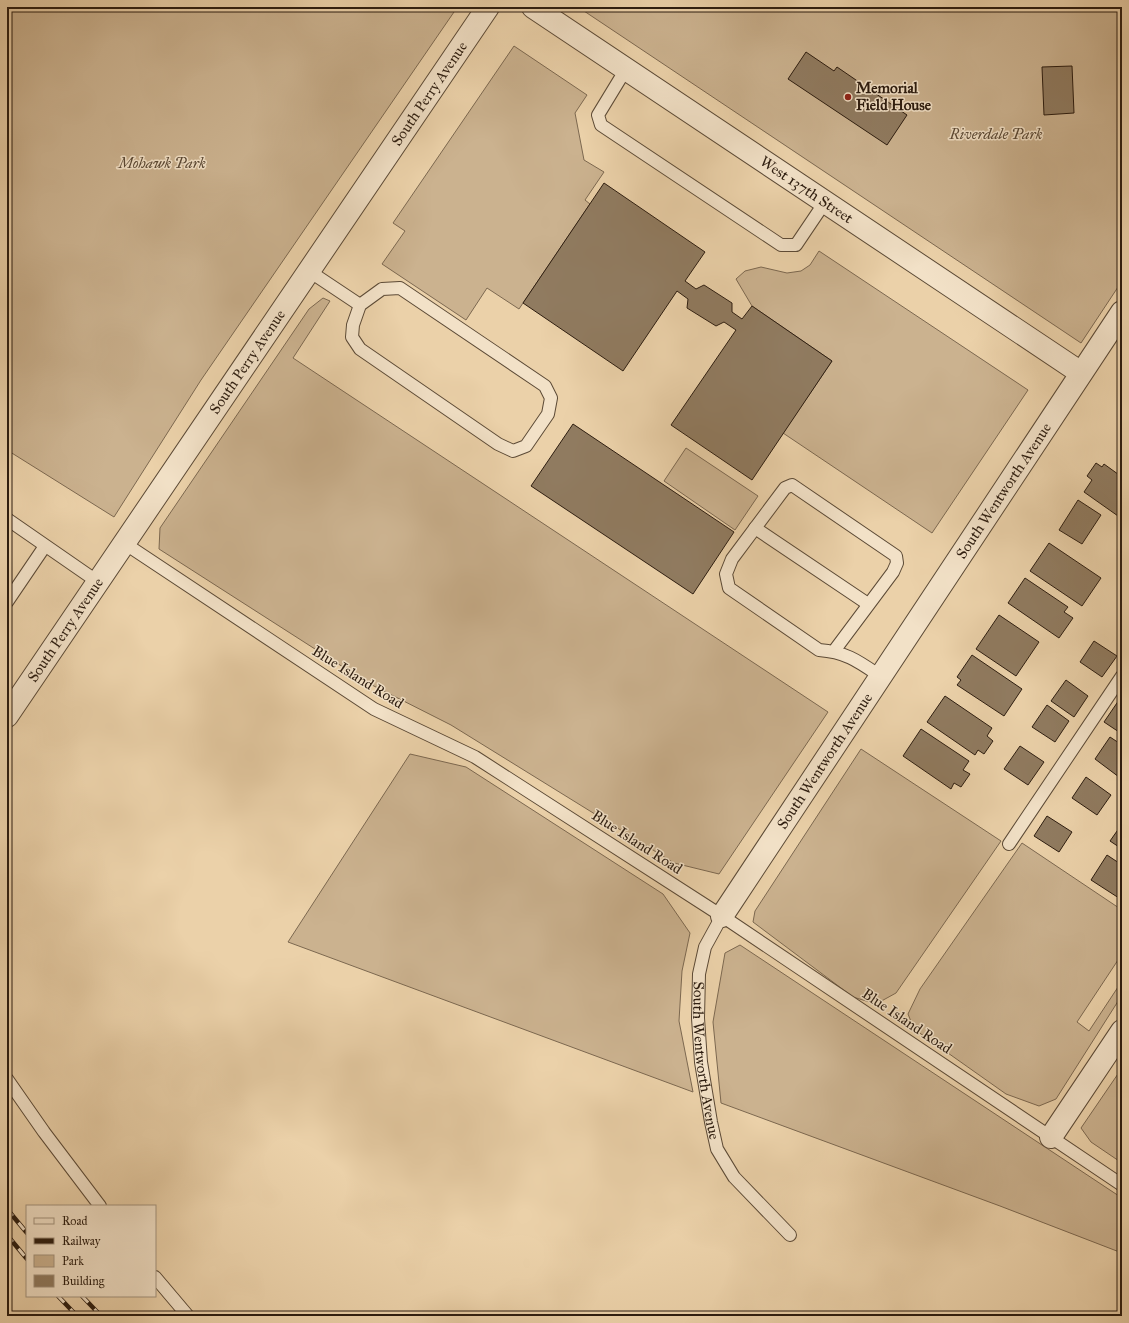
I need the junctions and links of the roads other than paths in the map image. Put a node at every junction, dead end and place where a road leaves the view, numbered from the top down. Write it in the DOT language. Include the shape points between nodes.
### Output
graph roads {
  1 [pos="488,7"];
  2 [pos="533,7"];
  3 [pos="626,69"];
  4 [pos="825,202"];
  5 [pos="309,271"];
  6 [pos="360,305"];
  7 [pos="1122,312"];
  8 [pos="1081,373"];
  9 [pos="7,519"];
  10 [pos="755,528"];
  11 [pos="124,543"];
  12 [pos="45,546"];
  13 [pos="98,582"];
  14 [pos="7,602"];
  15 [pos="868,604"];
  16 [pos="834,651"];
  17 [pos="880,676"];
  18 [pos="1122,676"];
  19 [pos="7,716"];
  20 [pos="1009,844"];
  21 [pos="722,916"];
  22 [pos="1122,1031"];
  23 [pos="7,1079"];
  24 [pos="1051,1137"];
  25 [pos="1122,1185"];
  26 [pos="99,1205"];
  27 [pos="790,1235"];
  28 [pos="156,1277"];
  29 [pos="188,1316"];
  1 -- 5 [label="street, South Perry Avenue"];
  2 -- 3 [label="street, West 137th Street"];
  3 -- 4 [label="street, West 137th Street"];
  3 -- 4 [label="lane" via="598,115 601,125 781,245 796,245"];
  4 -- 8 [label="street, West 137th Street"];
  5 -- 6 [label="lane"];
  5 -- 11 [label="street, South Perry Avenue"];
  6 -- 6 [label="lane" via="382,289 400,288 545,386 551,398 548,414 526,446 513,451 498,444 360,349 352,337"];
  7 -- 8 [label="street, South Wentworth Avenue"];
  8 -- 17 [label="street, South Wentworth Avenue"];
  9 -- 12 [label="lane"];
  10 -- 15 [label="lane"];
  10 -- 15 [label="lane" via="785,488 792,485 896,556 897,563 892,572"];
  10 -- 16 [label="lane" via="732,559 726,574 729,588 819,650"];
  11 -- 13 [label="street, South Perry Avenue"];
  11 -- 21 [label="lane, Blue Island Road" via="374,709 475,758"];
  12 -- 13 [label="lane"];
  12 -- 14 [label="lane"];
  13 -- 19 [label="street, South Perry Avenue"];
  15 -- 16 [label="lane"];
  16 -- 17 [label="lane" via="855,659"];
  17 -- 21 [label="street, South Wentworth Avenue"];
  18 -- 20 [label="lane"];
  21 -- 24 [label="lane, Blue Island Road"];
  21 -- 27 [label="lane, South Wentworth Avenue" via="705,947 699,974 701,1062 711,1122 717,1149 734,1177"];
  22 -- 24 [label="street"];
  23 -- 26 [label="lane"];
  24 -- 25 [label="lane, Blue Island Road"];
  28 -- 29 [label="lane"];
}
